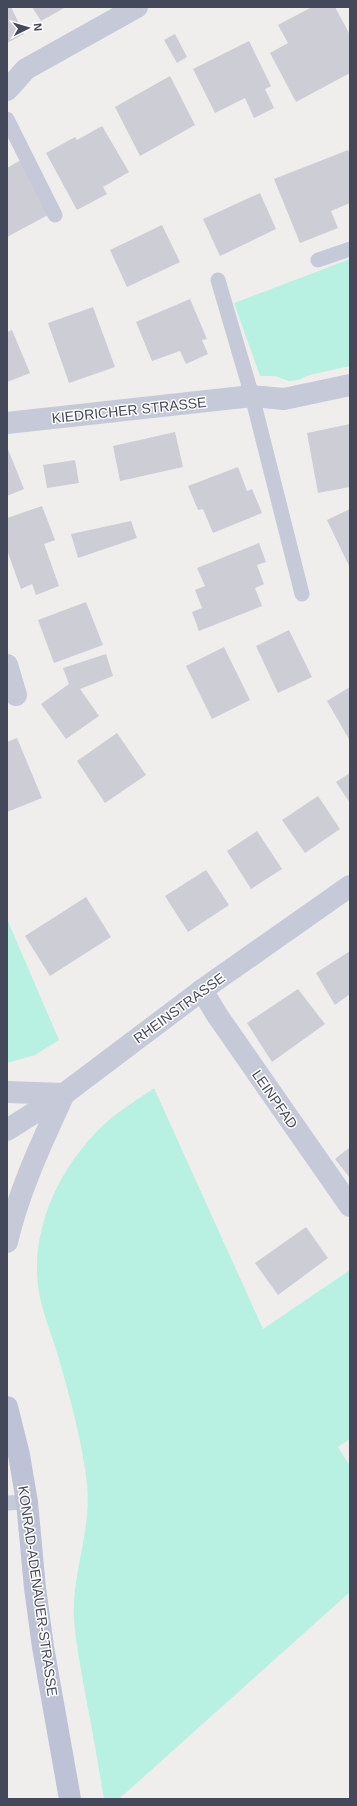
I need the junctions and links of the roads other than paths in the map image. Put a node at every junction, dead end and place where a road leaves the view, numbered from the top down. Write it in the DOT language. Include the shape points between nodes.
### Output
graph roads {
  1 [pos="137,7"];
  2 [pos="7,90"];
  3 [pos="7,119"];
  4 [pos="55,215"];
  5 [pos="350,249"];
  6 [pos="318,260"];
  7 [pos="218,280"];
  8 [pos="350,385"];
  9 [pos="252,396"];
  10 [pos="7,423"];
  11 [pos="302,594"];
  12 [pos="7,665"];
  13 [pos="16,695"];
  14 [pos="350,886"];
  15 [pos="202,990"];
  16 [pos="7,1092"];
  17 [pos="64,1094"];
  18 [pos="7,1130"];
  19 [pos="350,1206"];
  20 [pos="7,1242"];
  21 [pos="7,1407"];
  22 [pos="17,1502"];
  23 [pos="70,1799"];
  1 -- 2 [label="street" via="26,69"];
  3 -- 4 [label="lane"];
  5 -- 6 [label="lane"];
  7 -- 9 [label="lane"];
  8 -- 9 [label="street, KIEDRICHER STRASSE" via="284,399"];
  9 -- 10 [label="street, KIEDRICHER STRASSE"];
  9 -- 11 [label="lane"];
  12 -- 13 [label="street"];
  14 -- 15 [label="street, RHEINSTRASSE"];
  15 -- 17 [label="street, RHEINSTRASSE"];
  15 -- 19 [label="street, LEINPFAD"];
  16 -- 17 [label="street"];
  17 -- 18 [label="street, RHEINSTRASSE"];
  17 -- 20 [label="street" via="26,1181"];
  21 -- 22 [label="main road, KONRAD-ADENAUER-STRASSE" via="19,1455"];
  22 -- 23 [label="main road, KONRAD-ADENAUER-STRASSE" via="35,1588"];
}
